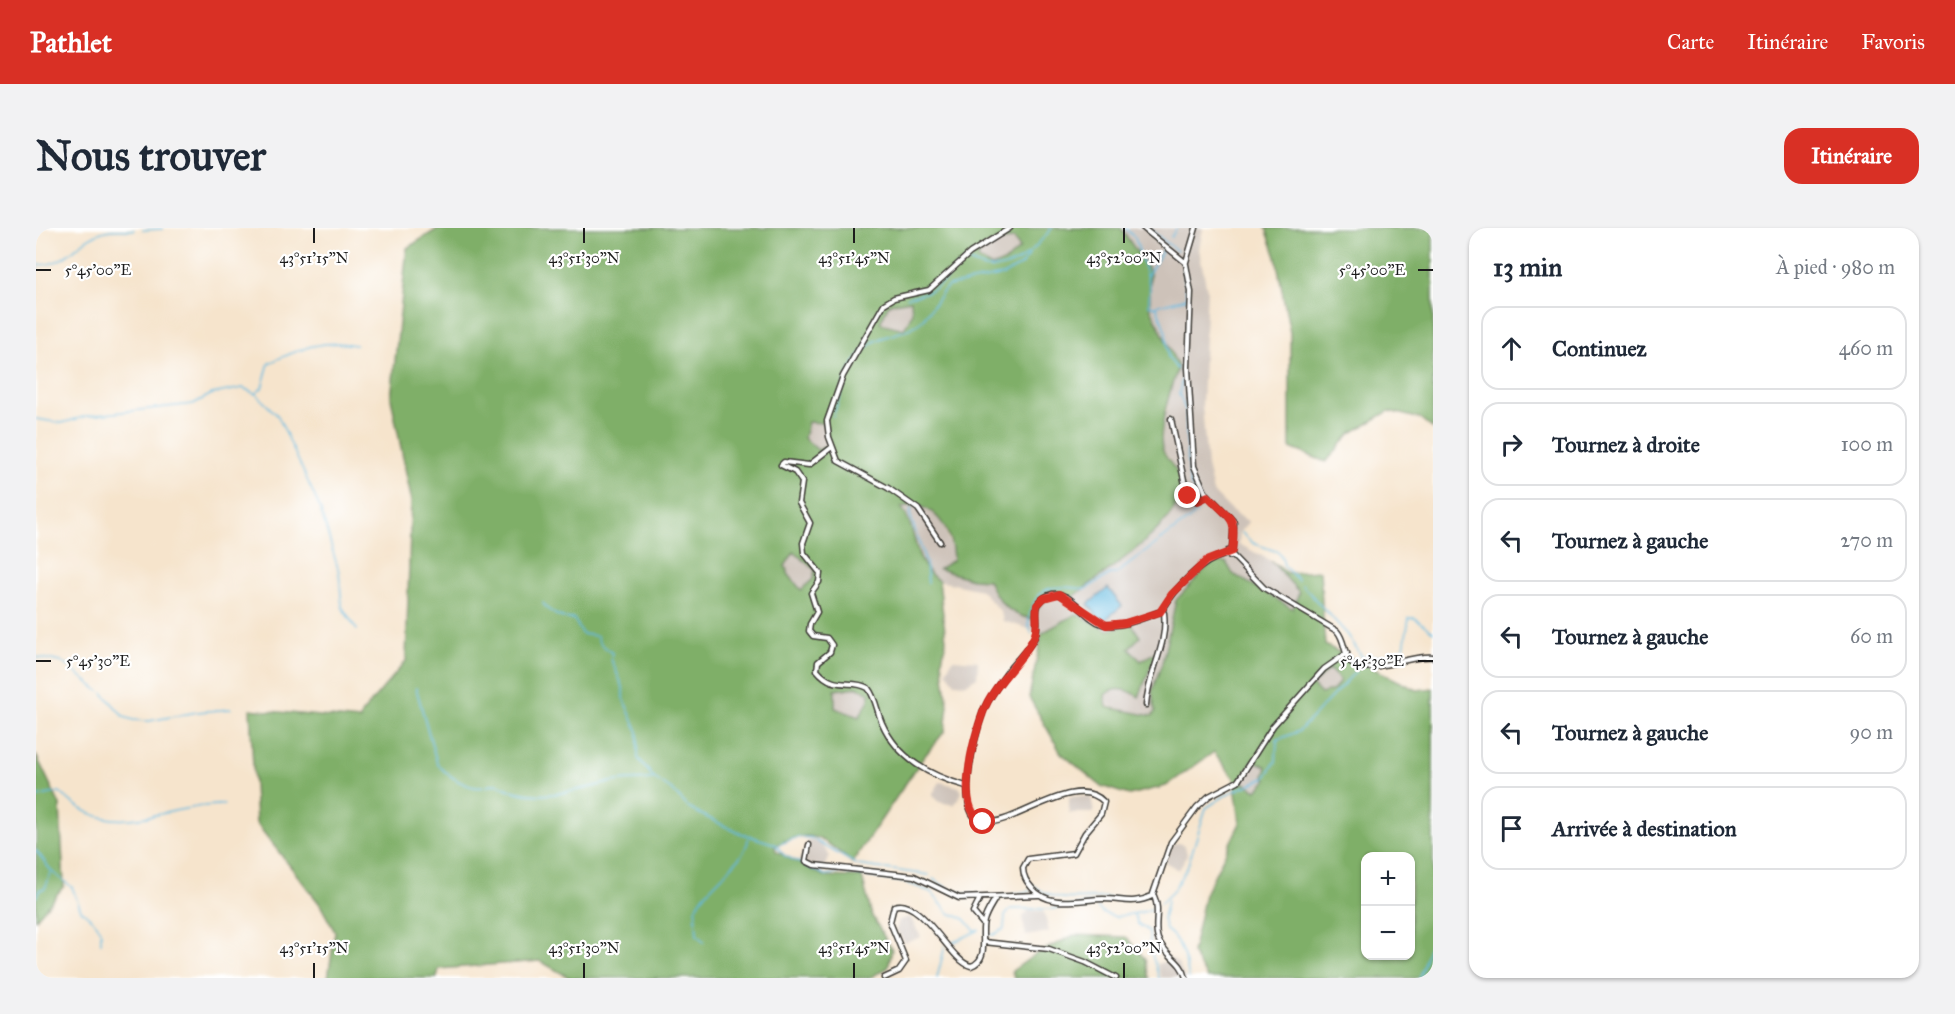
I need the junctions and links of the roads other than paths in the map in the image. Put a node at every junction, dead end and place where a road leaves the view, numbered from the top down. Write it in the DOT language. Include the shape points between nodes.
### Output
graph roads {
  1 [pos="1010,228"];
  2 [pos="1143,228"];
  3 [pos="1196,228"];
  4 [pos="1186,263"];
  5 [pos="1171,419"];
  6 [pos="831,447"];
  7 [pos="1208,496"];
  8 [pos="940,542"];
  9 [pos="1230,553"];
  10 [pos="1162,611"];
  11 [pos="1347,653"];
  12 [pos="1433,657"];
  13 [pos="1146,705"];
  14 [pos="967,786"];
  15 [pos="809,845"];
  16 [pos="1039,895"];
  17 [pos="1153,895"];
  18 [pos="980,898"];
  19 [pos="995,898"];
  20 [pos="983,924"];
  21 [pos="984,942"];
  22 [pos="884,978"];
  23 [pos="1116,978"];
  24 [pos="1186,978"];
  1 -- 6 [label="street" via="970,253 929,291 894,298 882,306 847,368 827,419"];
  2 -- 4 [label="street"];
  3 -- 4 [label="street"];
  4 -- 7 [label="street" via="1191,292 1188,368 1192,454 1197,479"];
  5 -- 7 [label="street" via="1187,494 1196,501"];
  6 -- 8 [label="street" via="844,465 918,509"];
  6 -- 14 [label="street" via="809,465 781,464 795,472 802,482 799,503 810,523 803,543 804,554 821,574 811,593 817,612 809,631 813,636 827,638 832,645 830,652 818,661 818,670 838,684 861,684 868,688 884,728 901,752 937,777"];
  7 -- 9 [label="street" via="1234,522"];
  9 -- 10 [label="street" via="1206,561 1172,594"];
  9 -- 11 [label="street" via="1264,588 1332,627 1344,640"];
  10 -- 13 [label="street" via="1162,649"];
  10 -- 14 [label="street" via="1106,625 1062,595 1041,600 1036,608 1036,634 984,710"];
  11 -- 12 [label="street" via="1350,663 1362,669 1413,657"];
  11 -- 17 [label="street" via="1324,669 1273,726 1238,781 1197,807 1171,842"];
  14 -- 16 [label="street" via="972,812 978,820 986,822 1029,810 1061,795 1090,794 1104,802 1101,814 1074,853 1025,862 1023,875"];
  15 -- 18 [label="street" via="806,861 814,865 914,876 959,898"];
  16 -- 17 [label="street" via="1056,901 1108,899 1131,903"];
  16 -- 19 [label="street"];
  17 -- 24 [label="street" via="1160,943 1182,965"];
  18 -- 19 [label="street"];
  18 -- 20 [label="street" via="974,912"];
  19 -- 20 [label="street"];
  20 -- 21 [label="street"];
  21 -- 22 [label="street" via="978,962 966,965 914,911 896,906 890,913 890,922 906,961 899,971"];
  21 -- 23 [label="street" via="1049,949"];
}
